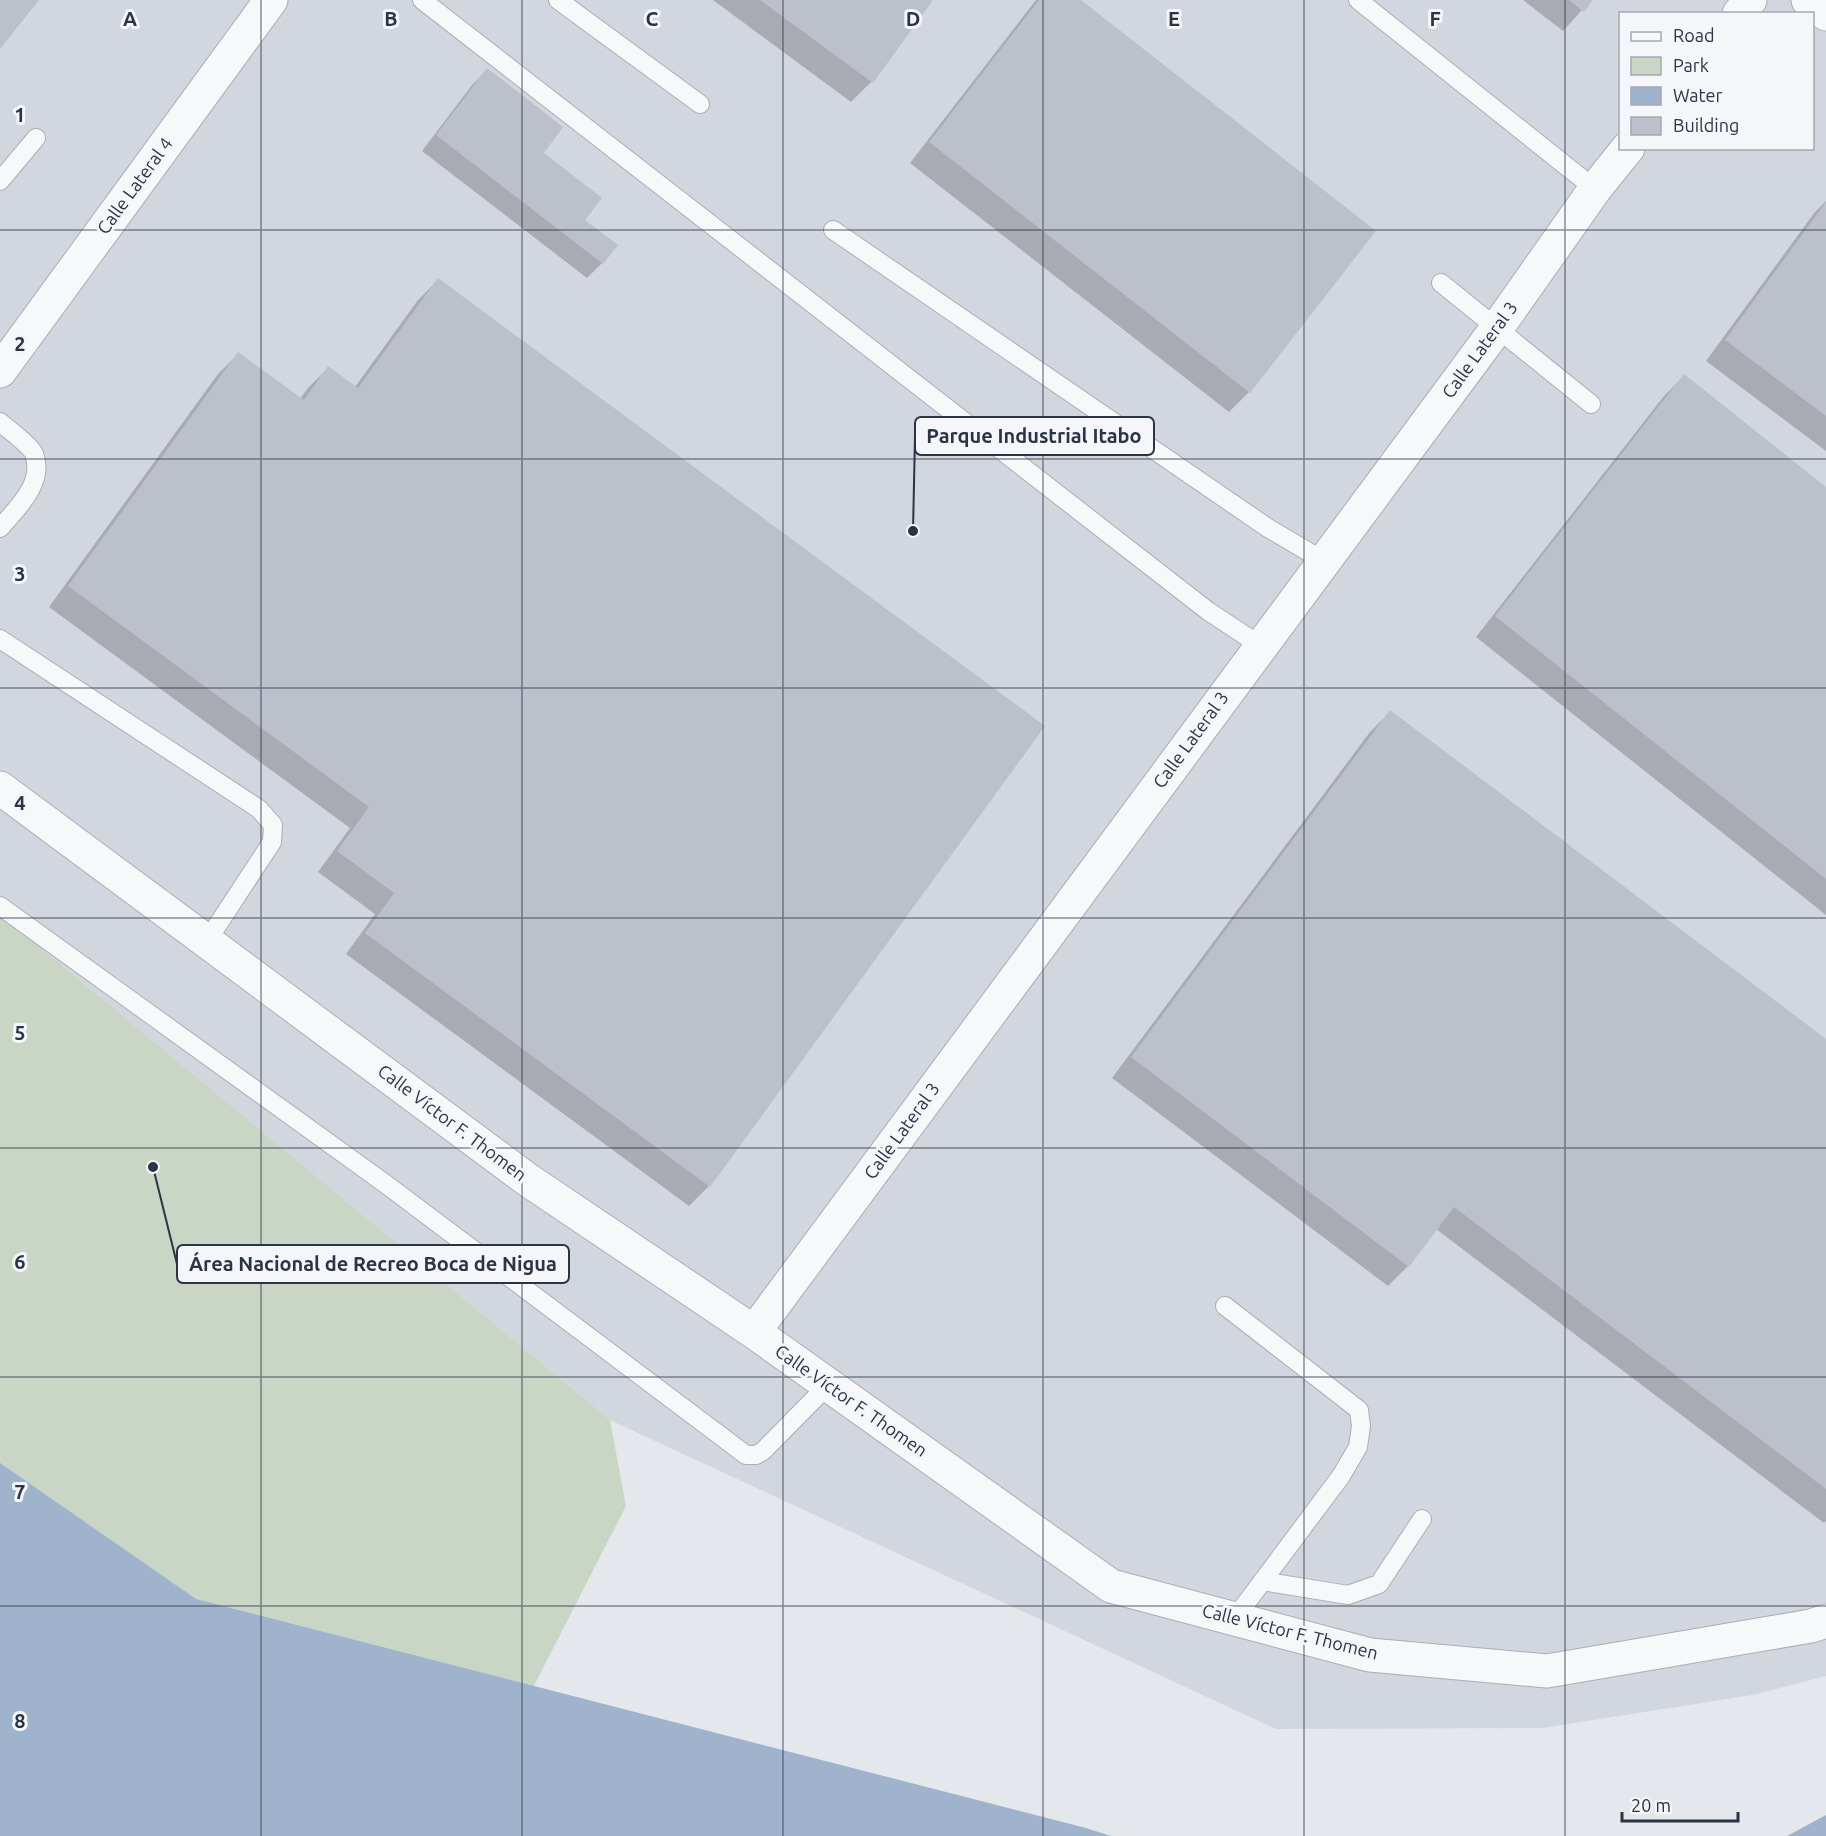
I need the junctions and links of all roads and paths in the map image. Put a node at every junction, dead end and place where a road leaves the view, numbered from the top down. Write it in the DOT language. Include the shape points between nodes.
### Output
graph roads {
  1 [pos="271,0"];
  2 [pos="422,0"];
  3 [pos="558,0"];
  4 [pos="1358,0"];
  5 [pos="1750,0"];
  6 [pos="1808,0"];
  7 [pos="1741,12"];
  8 [pos="1826,14"];
  9 [pos="700,104"];
  10 [pos="36,138"];
  11 [pos="1626,150"];
  12 [pos="0,181"];
  13 [pos="1594,189"];
  14 [pos="833,230"];
  15 [pos="1441,283"];
  16 [pos="1497,328"];
  17 [pos="0,371"];
  18 [pos="1591,404"];
  19 [pos="0,422"];
  20 [pos="0,528"];
  21 [pos="1324,561"];
  22 [pos="0,639"];
  23 [pos="1261,646"];
  24 [pos="0,788"];
  25 [pos="0,906"];
  26 [pos="207,941"];
  27 [pos="1225,1305"];
  28 [pos="754,1332"];
  29 [pos="828,1385"];
  30 [pos="1422,1519"];
  31 [pos="1262,1581"];
  32 [pos="1234,1618"];
  33 [pos="1826,1621"];
  1 -- 17 [label="street, Calle Lateral 4"];
  2 -- 23 [label="lane" via="1199,603"];
  3 -- 9 [label="lane"];
  4 -- 13 [label="lane"];
  5 -- 7 [label="street"];
  6 -- 8 [label="street"];
  10 -- 12 [label="lane"];
  11 -- 13 [label="street, Calle Lateral 3"];
  13 -- 16 [label="street, Calle Lateral 3"];
  14 -- 21 [label="lane" via="1268,528"];
  15 -- 16 [label="lane"];
  16 -- 18 [label="lane"];
  16 -- 21 [label="street, Calle Lateral 3"];
  19 -- 20 [label="lane" via="34,453 37,474 28,494"];
  21 -- 23 [label="street, Calle Lateral 3"];
  22 -- 26 [label="lane" via="259,809 273,825 272,842"];
  23 -- 28 [label="street, Calle Lateral 3"];
  24 -- 26 [label="street, Calle Víctor F. Thomen"];
  25 -- 29 [label="lane" via="387,1185 746,1455 763,1451"];
  26 -- 28 [label="street, Calle Víctor F. Thomen" via="528,1180"];
  27 -- 31 [label="lane" via="1359,1410 1362,1426 1358,1447 1341,1476"];
  28 -- 29 [label="street, Calle Víctor F. Thomen"];
  29 -- 32 [label="street, Calle Víctor F. Thomen" via="1111,1586"];
  30 -- 31 [label="lane" via="1379,1584 1348,1595"];
  31 -- 32 [label="lane"];
  32 -- 33 [label="street, Calle Víctor F. Thomen" via="1370,1655 1546,1671"];
}
